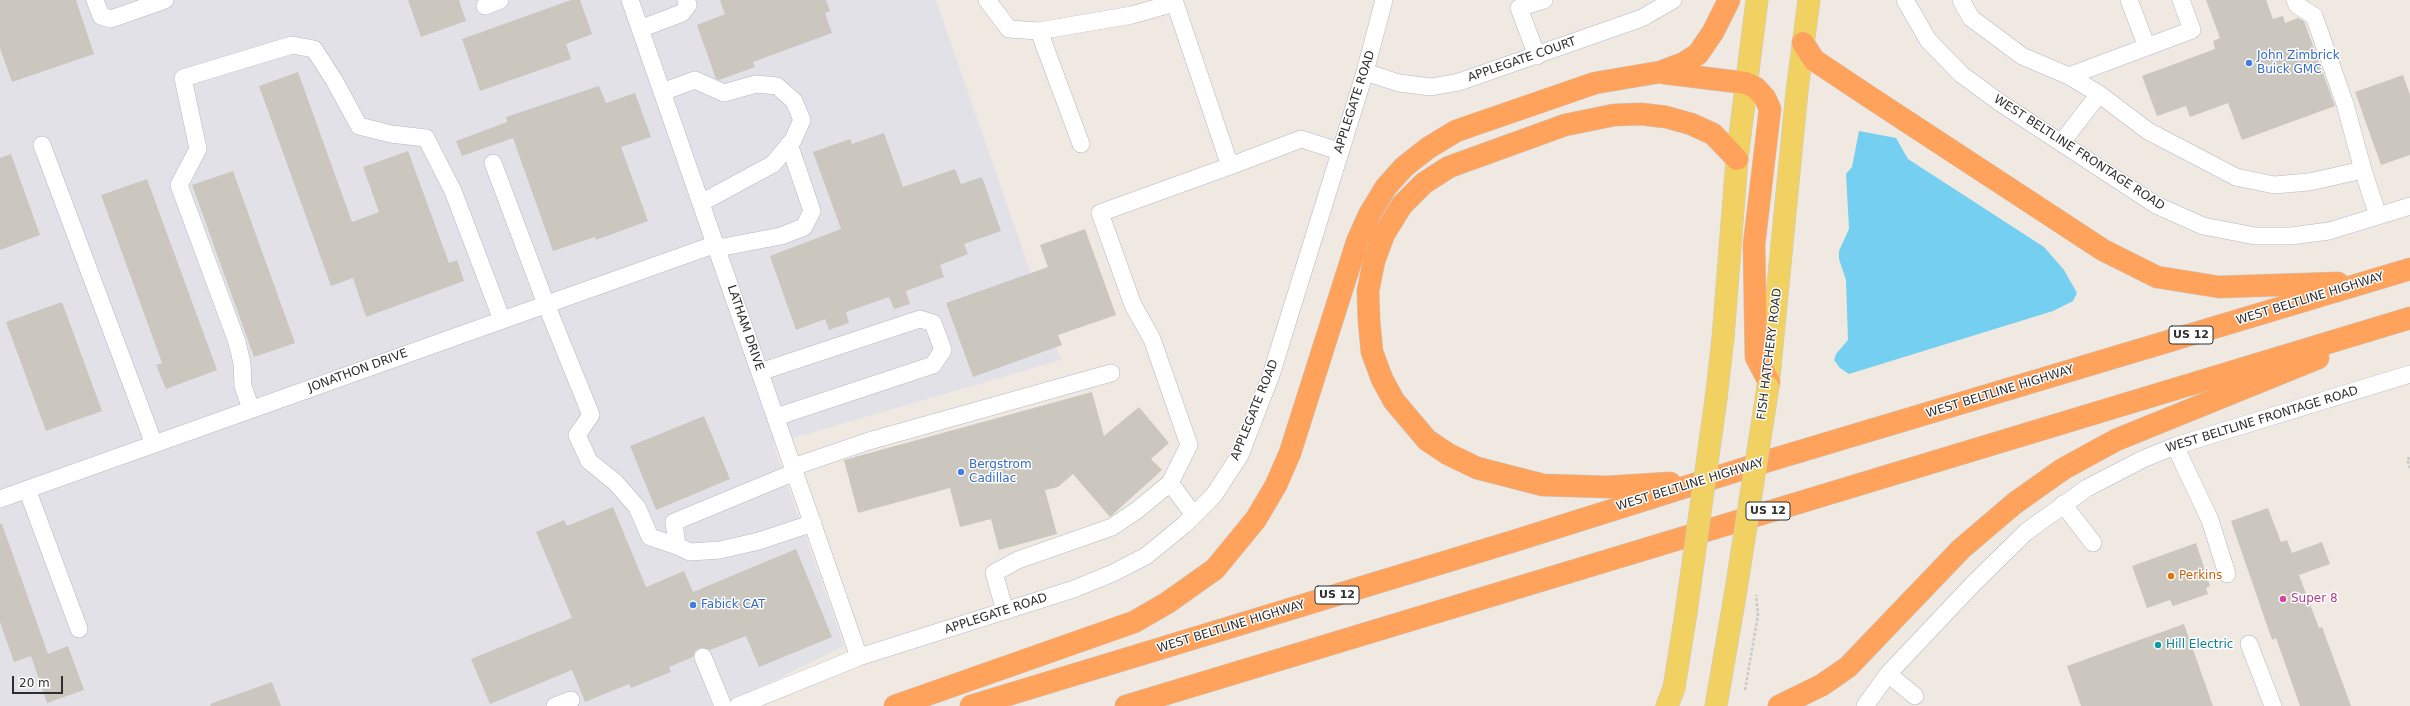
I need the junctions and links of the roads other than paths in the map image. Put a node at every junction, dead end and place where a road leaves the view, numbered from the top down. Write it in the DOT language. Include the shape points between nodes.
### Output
graph roads {
  1 [pos="95,0"];
  2 [pos="165,0"];
  3 [pos="630,0"];
  4 [pos="686,0"];
  5 [pos="987,0"];
  6 [pos="1384,0"];
  7 [pos="1544,0"];
  8 [pos="1673,0"];
  9 [pos="1729,0"];
  10 [pos="1757,0"];
  11 [pos="1809,0"];
  12 [pos="1905,0"];
  13 [pos="1961,0"];
  14 [pos="2129,0"];
  15 [pos="2181,0"];
  16 [pos="2295,0"];
  17 [pos="1174,1"];
  18 [pos="1518,4"];
  19 [pos="640,29"];
  20 [pos="1039,31"];
  21 [pos="1803,43"];
  22 [pos="2147,47"];
  23 [pos="1537,56"];
  24 [pos="1366,72"];
  25 [pos="1660,72"];
  26 [pos="2068,76"];
  27 [pos="1746,83"];
  28 [pos="662,92"];
  29 [pos="2099,94"];
  30 [pos="2062,142"];
  31 [pos="789,144"];
  32 [pos="1081,144"];
  33 [pos="42,145"];
  34 [pos="1339,151"];
  35 [pos="1737,159"];
  36 [pos="493,163"];
  37 [pos="1230,166"];
  38 [pos="2363,170"];
  39 [pos="701,202"];
  40 [pos="2410,206"];
  41 [pos="2378,216"];
  42 [pos="717,246"];
  43 [pos="2410,269"];
  44 [pos="2369,282"];
  45 [pos="546,304"];
  46 [pos="2410,318"];
  47 [pos="502,320"];
  48 [pos="760,372"];
  49 [pos="1111,373"];
  50 [pos="2410,374"];
  51 [pos="1769,384"];
  52 [pos="251,409"];
  53 [pos="776,417"];
  54 [pos="154,444"];
  55 [pos="2175,446"];
  56 [pos="794,470"];
  57 [pos="1703,481"];
  58 [pos="1170,483"];
  59 [pos="27,489"];
  60 [pos="0,499"];
  61 [pos="2064,504"];
  62 [pos="1194,515"];
  63 [pos="812,524"];
  64 [pos="2094,544"];
  65 [pos="677,546"];
  66 [pos="2227,574"];
  67 [pos="1005,611"];
  68 [pos="79,629"];
  69 [pos="2249,644"];
  70 [pos="704,657"];
  71 [pos="859,658"];
  72 [pos="1888,674"];
  73 [pos="1915,696"];
  74 [pos="571,700"];
  75 [pos="1793,701"];
  76 [pos="1867,702"];
  77 [pos="555,706"];
  78 [pos="723,706"];
  79 [pos="738,706"];
  80 [pos="895,706"];
  81 [pos="971,706"];
  82 [pos="1126,706"];
  83 [pos="1667,706"];
  84 [pos="1716,706"];
  85 [pos="1779,706"];
  86 [pos="2273,706"];
  1 -- 2 [label="street" via="101,16 111,19"];
  3 -- 19 [label="street, LATHAM DRIVE"];
  4 -- 19 [label="street" via="688,5 682,13"];
  5 -- 20 [label="street" via="1009,29"];
  6 -- 24 [label="street, APPLEGATE ROAD"];
  7 -- 18 [label="street"];
  8 -- 23 [label="street, APPLEGATE COURT" via="1642,18"];
  9 -- 25 [label="highway" via="1713,32 1698,54 1684,63"];
  10 -- 27 [label="main road"];
  11 -- 21 [label="main road, FISH HATCHERY ROAD"];
  12 -- 30 [label="street, WEST BELTLINE FRONTAGE ROAD" via="1928,40 1961,74 1999,102"];
  13 -- 26 [label="street" via="1971,18 2022,56"];
  14 -- 22 [label="street"];
  15 -- 22 [label="street" via="2192,30"];
  16 -- 38 [label="street" via="2297,5 2314,16 2345,104"];
  17 -- 20 [label="street" via="1132,15"];
  17 -- 37 [label="street"];
  18 -- 23 [label="street"];
  19 -- 28 [label="street, LATHAM DRIVE"];
  20 -- 32 [label="street"];
  21 -- 44 [label="highway" via="1814,60 1868,96 2103,250 2157,277 2219,287"];
  21 -- 51 [label="main road, FISH HATCHERY ROAD"];
  22 -- 26 [label="street"];
  23 -- 24 [label="street, APPLEGATE COURT" via="1459,82 1431,87 1399,83"];
  24 -- 34 [label="street, APPLEGATE ROAD"];
  25 -- 27 [label="highway"];
  25 -- 80 [label="highway" via="1595,83 1456,131 1404,166 1390,182 1369,215 1357,242 1290,454 1276,486 1256,519 1210,574 1134,622"];
  26 -- 29 [label="street"];
  27 -- 35 [label="main road"];
  27 -- 51 [label="highway" via="1756,88 1770,109 1754,245 1756,358"];
  28 -- 31 [label="street" via="696,80 724,93 756,84 777,86 794,101 802,120"];
  28 -- 39 [label="street, LATHAM DRIVE"];
  29 -- 30 [label="street"];
  29 -- 38 [label="street" via="2148,131 2236,177 2274,185 2309,182"];
  30 -- 41 [label="street, WEST BELTLINE FRONTAGE ROAD" via="2156,205 2203,226 2254,236 2291,236 2328,231"];
  31 -- 39 [label="street" via="773,164"];
  31 -- 42 [label="street, JONATHON DRIVE" via="812,211 804,227 781,236"];
  33 -- 54 [label="street"];
  34 -- 37 [label="street" via="1301,139"];
  34 -- 62 [label="street, APPLEGATE ROAD" via="1271,375 1240,455 1214,495"];
  35 -- 57 [label="highway" via="1713,134 1672,119 1641,114 1585,119 1489,151 1449,167 1424,183 1402,205 1384,234 1374,261 1368,292 1372,352 1382,379 1394,401 1411,423 1427,440 1448,454 1477,468 1543,485 1607,487"];
  35 -- 83 [label="main road, bridge" via="1716,399 1686,613 1674,688"];
  36 -- 45 [label="street"];
  37 -- 58 [label="street" via="1100,213 1133,306 1152,339 1189,445"];
  38 -- 41 [label="street"];
  39 -- 42 [label="street, LATHAM DRIVE"];
  40 -- 41 [label="street, WEST BELTLINE FRONTAGE ROAD"];
  42 -- 45 [label="street, JONATHON DRIVE"];
  42 -- 48 [label="street, LATHAM DRIVE"];
  43 -- 44 [label="highway, WEST BELTLINE HIGHWAY / US 12"];
  44 -- 57 [label="highway, WEST BELTLINE HIGHWAY / US 12"];
  45 -- 47 [label="street, JONATHON DRIVE"];
  45 -- 65 [label="street" via="591,414 577,435 589,461 615,482 637,507 650,537"];
  46 -- 75 [label="highway" via="2116,440 2063,469 2015,503 1961,549 1848,667"];
  46 -- 82 [label="highway, US 12"];
  47 -- 52 [label="street, JONATHON DRIVE"];
  47 -- 52 [label="street" via="453,191 426,138 391,134 359,126 314,49 292,45 190,75 183,78 198,149 179,185 237,342 242,363 243,386"];
  48 -- 53 [label="street, LATHAM DRIVE"];
  48 -- 53 [label="street" via="920,319 933,323 943,350 932,365"];
  49 -- 56 [label="street" via="869,441"];
  50 -- 55 [label="street, WEST BELTLINE FRONTAGE ROAD"];
  51 -- 84 [label="main road, FISH HATCHERY ROAD, bridge"];
  52 -- 54 [label="street, JONATHON DRIVE"];
  53 -- 56 [label="street, LATHAM DRIVE"];
  54 -- 59 [label="street, JONATHON DRIVE"];
  55 -- 61 [label="street, WEST BELTLINE FRONTAGE ROAD" via="2111,475"];
  55 -- 66 [label="street" via="2210,520"];
  56 -- 63 [label="street, LATHAM DRIVE"];
  56 -- 65 [label="street" via="674,522"];
  57 -- 81 [label="highway, WEST BELTLINE HIGHWAY / US 12"];
  58 -- 62 [label="street"];
  58 -- 67 [label="street" via="1112,527 1018,560 994,573"];
  59 -- 60 [label="street, JONATHON DRIVE"];
  59 -- 68 [label="street"];
  61 -- 64 [label="street"];
  61 -- 72 [label="street, WEST BELTLINE FRONTAGE ROAD" via="2026,532 2003,554"];
  62 -- 67 [label="street, APPLEGATE ROAD" via="1146,556 1113,573 1074,589"];
  63 -- 65 [label="street" via="720,550 690,552"];
  63 -- 71 [label="street, LATHAM DRIVE"];
  67 -- 71 [label="street, APPLEGATE ROAD"];
  69 -- 86 [label="street"];
  70 -- 78 [label="street"];
  71 -- 79 [label="street, APPLEGATE ROAD"];
  72 -- 73 [label="street"];
  72 -- 76 [label="street, WEST BELTLINE FRONTAGE ROAD"];
  74 -- 77 [label="street"];
  75 -- 85 [label="highway"];
}
